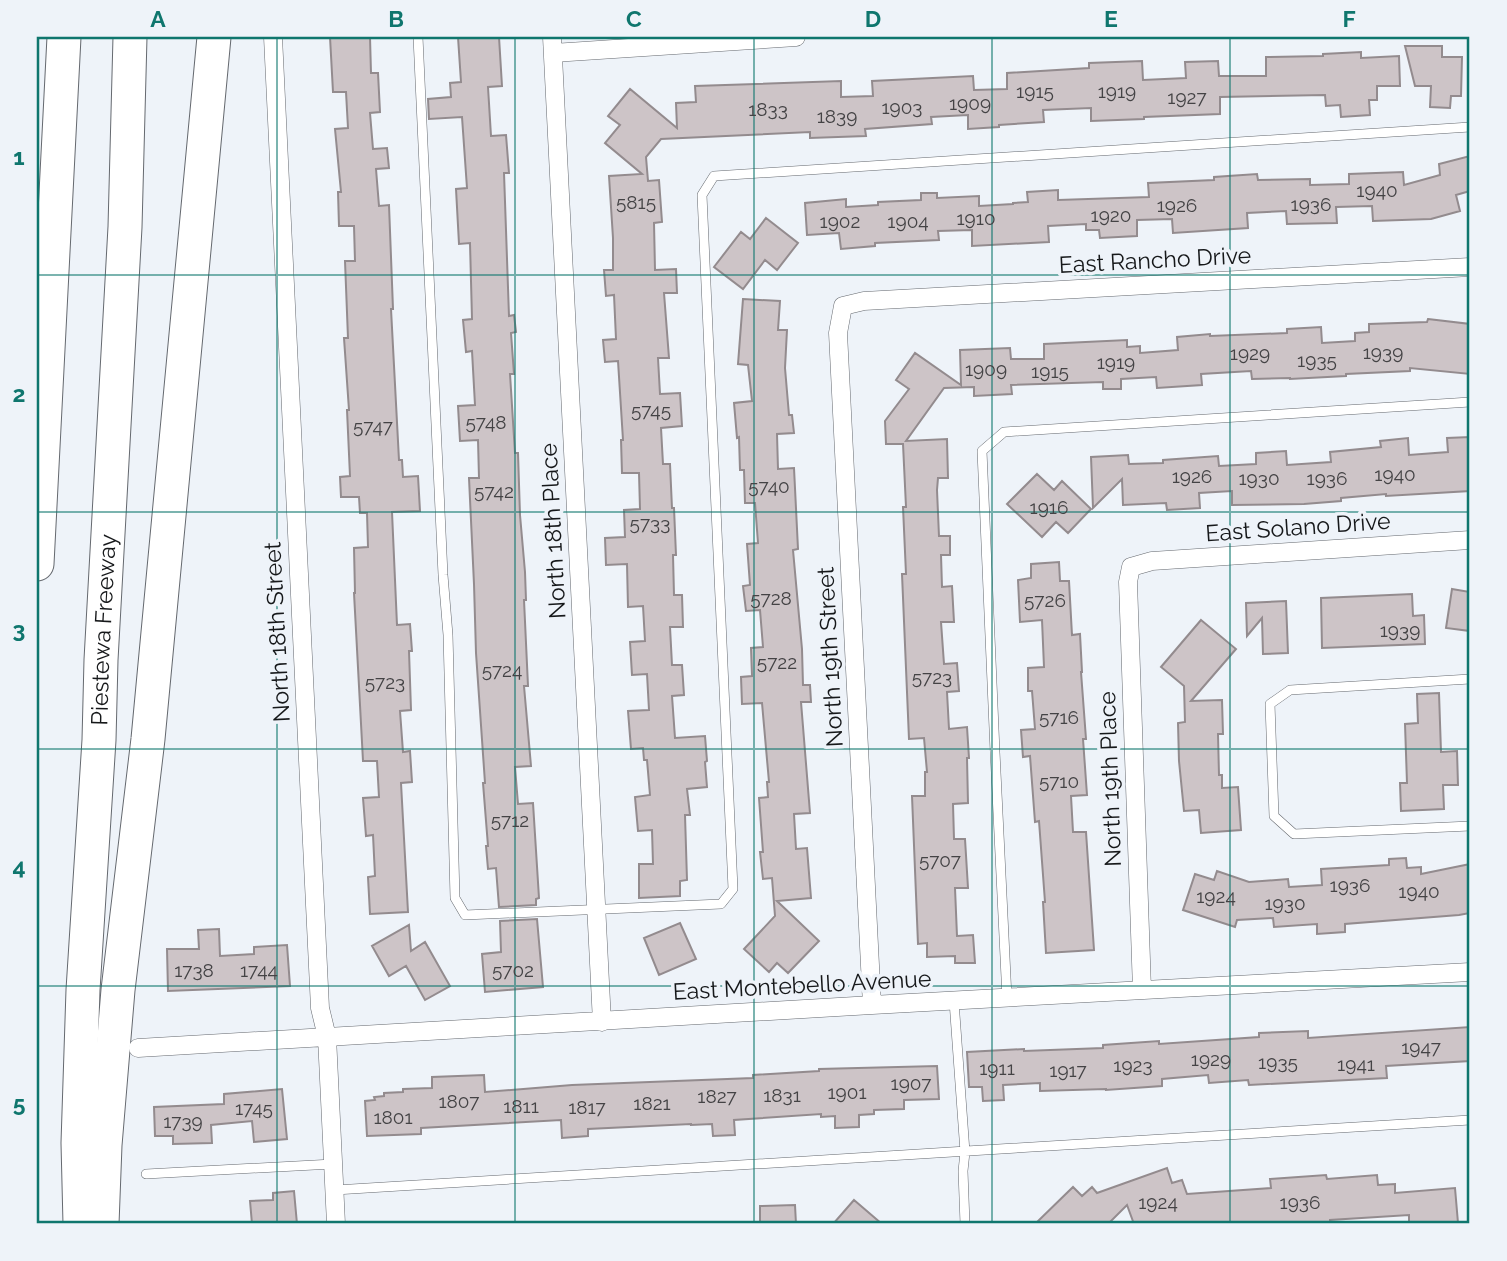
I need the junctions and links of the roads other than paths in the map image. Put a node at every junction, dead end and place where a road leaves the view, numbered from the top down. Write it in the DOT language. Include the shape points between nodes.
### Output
graph roads {
  1 [pos="64,37"];
  2 [pos="130,37"];
  3 [pos="214,37"];
  4 [pos="273,37"];
  5 [pos="418,37"];
  6 [pos="796,37"];
  7 [pos="552,45"];
  8 [pos="1470,127"];
  9 [pos="1470,267"];
  10 [pos="843,306"];
  11 [pos="1470,402"];
  12 [pos="1470,540"];
  13 [pos="37,564"];
  14 [pos="1130,567"];
  15 [pos="1470,679"];
  16 [pos="1470,826"];
  17 [pos="597,909"];
  18 [pos="1470,972"];
  19 [pos="1142,990"];
  20 [pos="1007,998"];
  21 [pos="954,1001"];
  22 [pos="872,1005"];
  23 [pos="602,1022"];
  24 [pos="327,1037"];
  25 [pos="138,1048"];
  26 [pos="1470,1120"];
  27 [pos="965,1152"];
  28 [pos="334,1164"];
  29 [pos="146,1174"];
  30 [pos="335,1190"];
  31 [pos="80,1224"];
  32 [pos="102,1224"];
  33 [pos="336,1224"];
  34 [pos="965,1224"];
  1 -- 13 [label="highway"];
  2 -- 31 [label="highway, Piestewa Freeway" via="125,227 83,990"];
  3 -- 32 [label="highway" via="151,711 118,990"];
  4 -- 24 [label="street, North 18th Street" via="320,1008"];
  5 -- 17 [label="lane" via="448,635 456,898 464,915"];
  6 -- 7 [label="street"];
  7 -- 17 [label="street, North 18th Place"];
  8 -- 17 [label="lane" via="714,176 702,195 733,889 721,904"];
  9 -- 10 [label="street, East Rancho Drive" via="864,301"];
  10 -- 22 [label="street, North 19th Street" via="838,333"];
  11 -- 20 [label="lane" via="1004,432 982,451"];
  12 -- 14 [label="street, East Solano Drive" via="1152,561"];
  14 -- 19 [label="street, North 19th Place"];
  15 -- 16 [label="lane" via="1290,690 1270,704 1274,816 1294,834"];
  17 -- 23 [label="street, North 18th Place"];
  18 -- 19 [label="street, East Montebello Avenue"];
  19 -- 20 [label="street, East Montebello Avenue"];
  20 -- 21 [label="street, East Montebello Avenue"];
  21 -- 22 [label="street, East Montebello Avenue"];
  21 -- 27 [label="lane"];
  22 -- 23 [label="street, East Montebello Avenue"];
  23 -- 24 [label="street, East Montebello Avenue"];
  24 -- 25 [label="street, East Montebello Avenue"];
  24 -- 28 [label="street, North 18th Street"];
  26 -- 27 [label="lane"];
  27 -- 30 [label="lane"];
  27 -- 34 [label="lane"];
  28 -- 29 [label="lane"];
  28 -- 30 [label="street, North 18th Street"];
  30 -- 33 [label="street, North 18th Street"];
}
